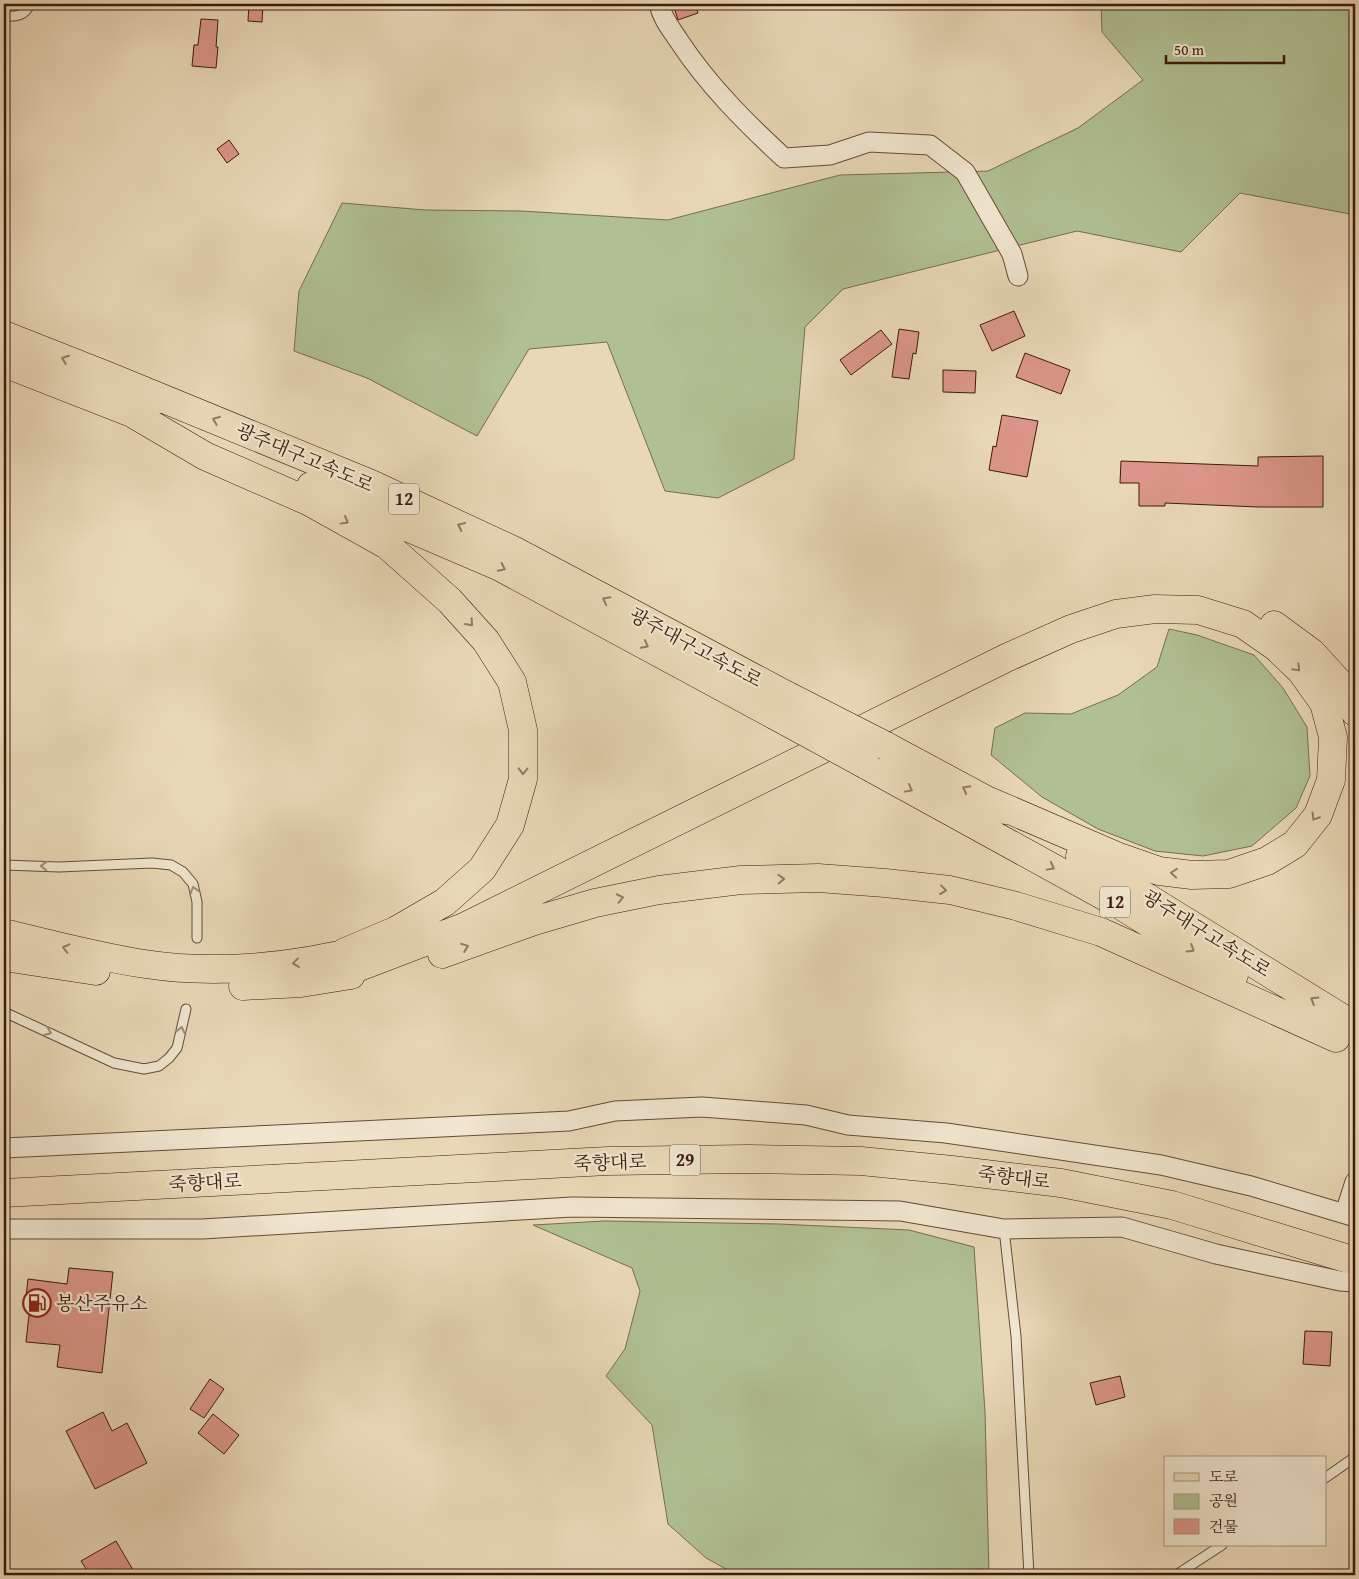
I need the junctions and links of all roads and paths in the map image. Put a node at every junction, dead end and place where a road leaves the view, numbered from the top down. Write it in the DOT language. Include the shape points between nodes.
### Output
graph roads {
  1 [pos="30,4"];
  2 [pos="659,4"];
  3 [pos="4,16"];
  4 [pos="1018,276"];
  5 [pos="4,335"];
  6 [pos="4,363"];
  7 [pos="130,412"];
  8 [pos="781,706"];
  9 [pos="1355,712"];
  10 [pos="989,801"];
  11 [pos="4,865"];
  12 [pos="4,932"];
  13 [pos="197,938"];
  14 [pos="4,957"];
  15 [pos="330,968"];
  16 [pos="186,1010"];
  17 [pos="4,1012"];
  18 [pos="1349,1039"];
  19 [pos="4,1148"];
  20 [pos="1355,1182"];
  21 [pos="4,1192"];
  22 [pos="1350,1215"];
  23 [pos="4,1229"];
  24 [pos="1004,1230"];
  25 [pos="1350,1275"];
  26 [pos="1355,1457"];
  27 [pos="1326,1477"];
  28 [pos="1220,1546"];
  29 [pos="1029,1575"];
  30 [pos="1176,1575"];
  1 -- 3 [label="lane" via="24,14"];
  2 -- 4 [label="street" via="661,14 720,96 784,158 830,155 869,142 930,145 965,172 1012,254"];
  8 -- 5 [label="main road, 광주대구고속도로 / 12, one-way" via="517,552 372,484"];
  6 -- 7 [label="main road, 광주대구고속도로 / 12"];
  7 -- 8 [label="main road, 광주대구고속도로 / 12, one-way" via="500,567"];
  7 -- 15 [label="main road, one-way" via="205,456 310,502 387,545 450,601 486,641 512,682 523,730 523,779 510,825 482,870 445,902"];
  10 -- 8 [label="main road, 광주대구고속도로 / 12, one-way, bridge" via="886,746"];
  8 -- 18 [label="main road, 광주대구고속도로 / 12, one-way, bridge" via="866,765 1115,902"];
  9 -- 15 [label="main road" via="1343,687 1312,653 1241,605 1207,596 1159,593 1110,601 1003,644 458,914"];
  15 -- 10 [label="main road, one-way" via="464,927 1006,658 1071,629 1116,614 1155,609 1198,610 1243,624 1276,647 1301,671 1324,703 1333,737 1332,780 1318,815 1295,844 1267,861 1229,874 1192,875 1159,871"];
  18 -- 10 [label="main road, 광주대구고속도로 / 12, one-way" via="1146,895"];
  13 -- 11 [label="lane, one-way" via="197,902 193,884 183,872 171,865"];
  15 -- 12 [label="main road, one-way" via="204,968 146,964"];
  14 -- 15 [label="main road" via="195,986 300,983"];
  15 -- 18 [label="main road, one-way" via="385,970 456,950 534,921 659,890 741,880 818,878 950,890 1016,906 1101,932"];
  17 -- 16 [label="lane, one-way" via="114,1063 144,1069 159,1066 177,1048"];
  19 -- 22 [label="street" via="569,1121 616,1112 702,1107 806,1115 848,1125 946,1133 1161,1165 1252,1186"];
  20 -- 22 [label="street"];
  21 -- 25 [label="main road, 죽향대로 / 29" via="608,1161 861,1161 1051,1182 1172,1205 1286,1238"];
  23 -- 24 [label="street" via="202,1230 572,1207 900,1211"];
  24 -- 25 [label="street" via="1122,1227 1216,1254"];
  24 -- 29 [label="lane" via="1016,1336"];
  26 -- 27 [label="lane"];
  28 -- 30 [label="lane"];
}
